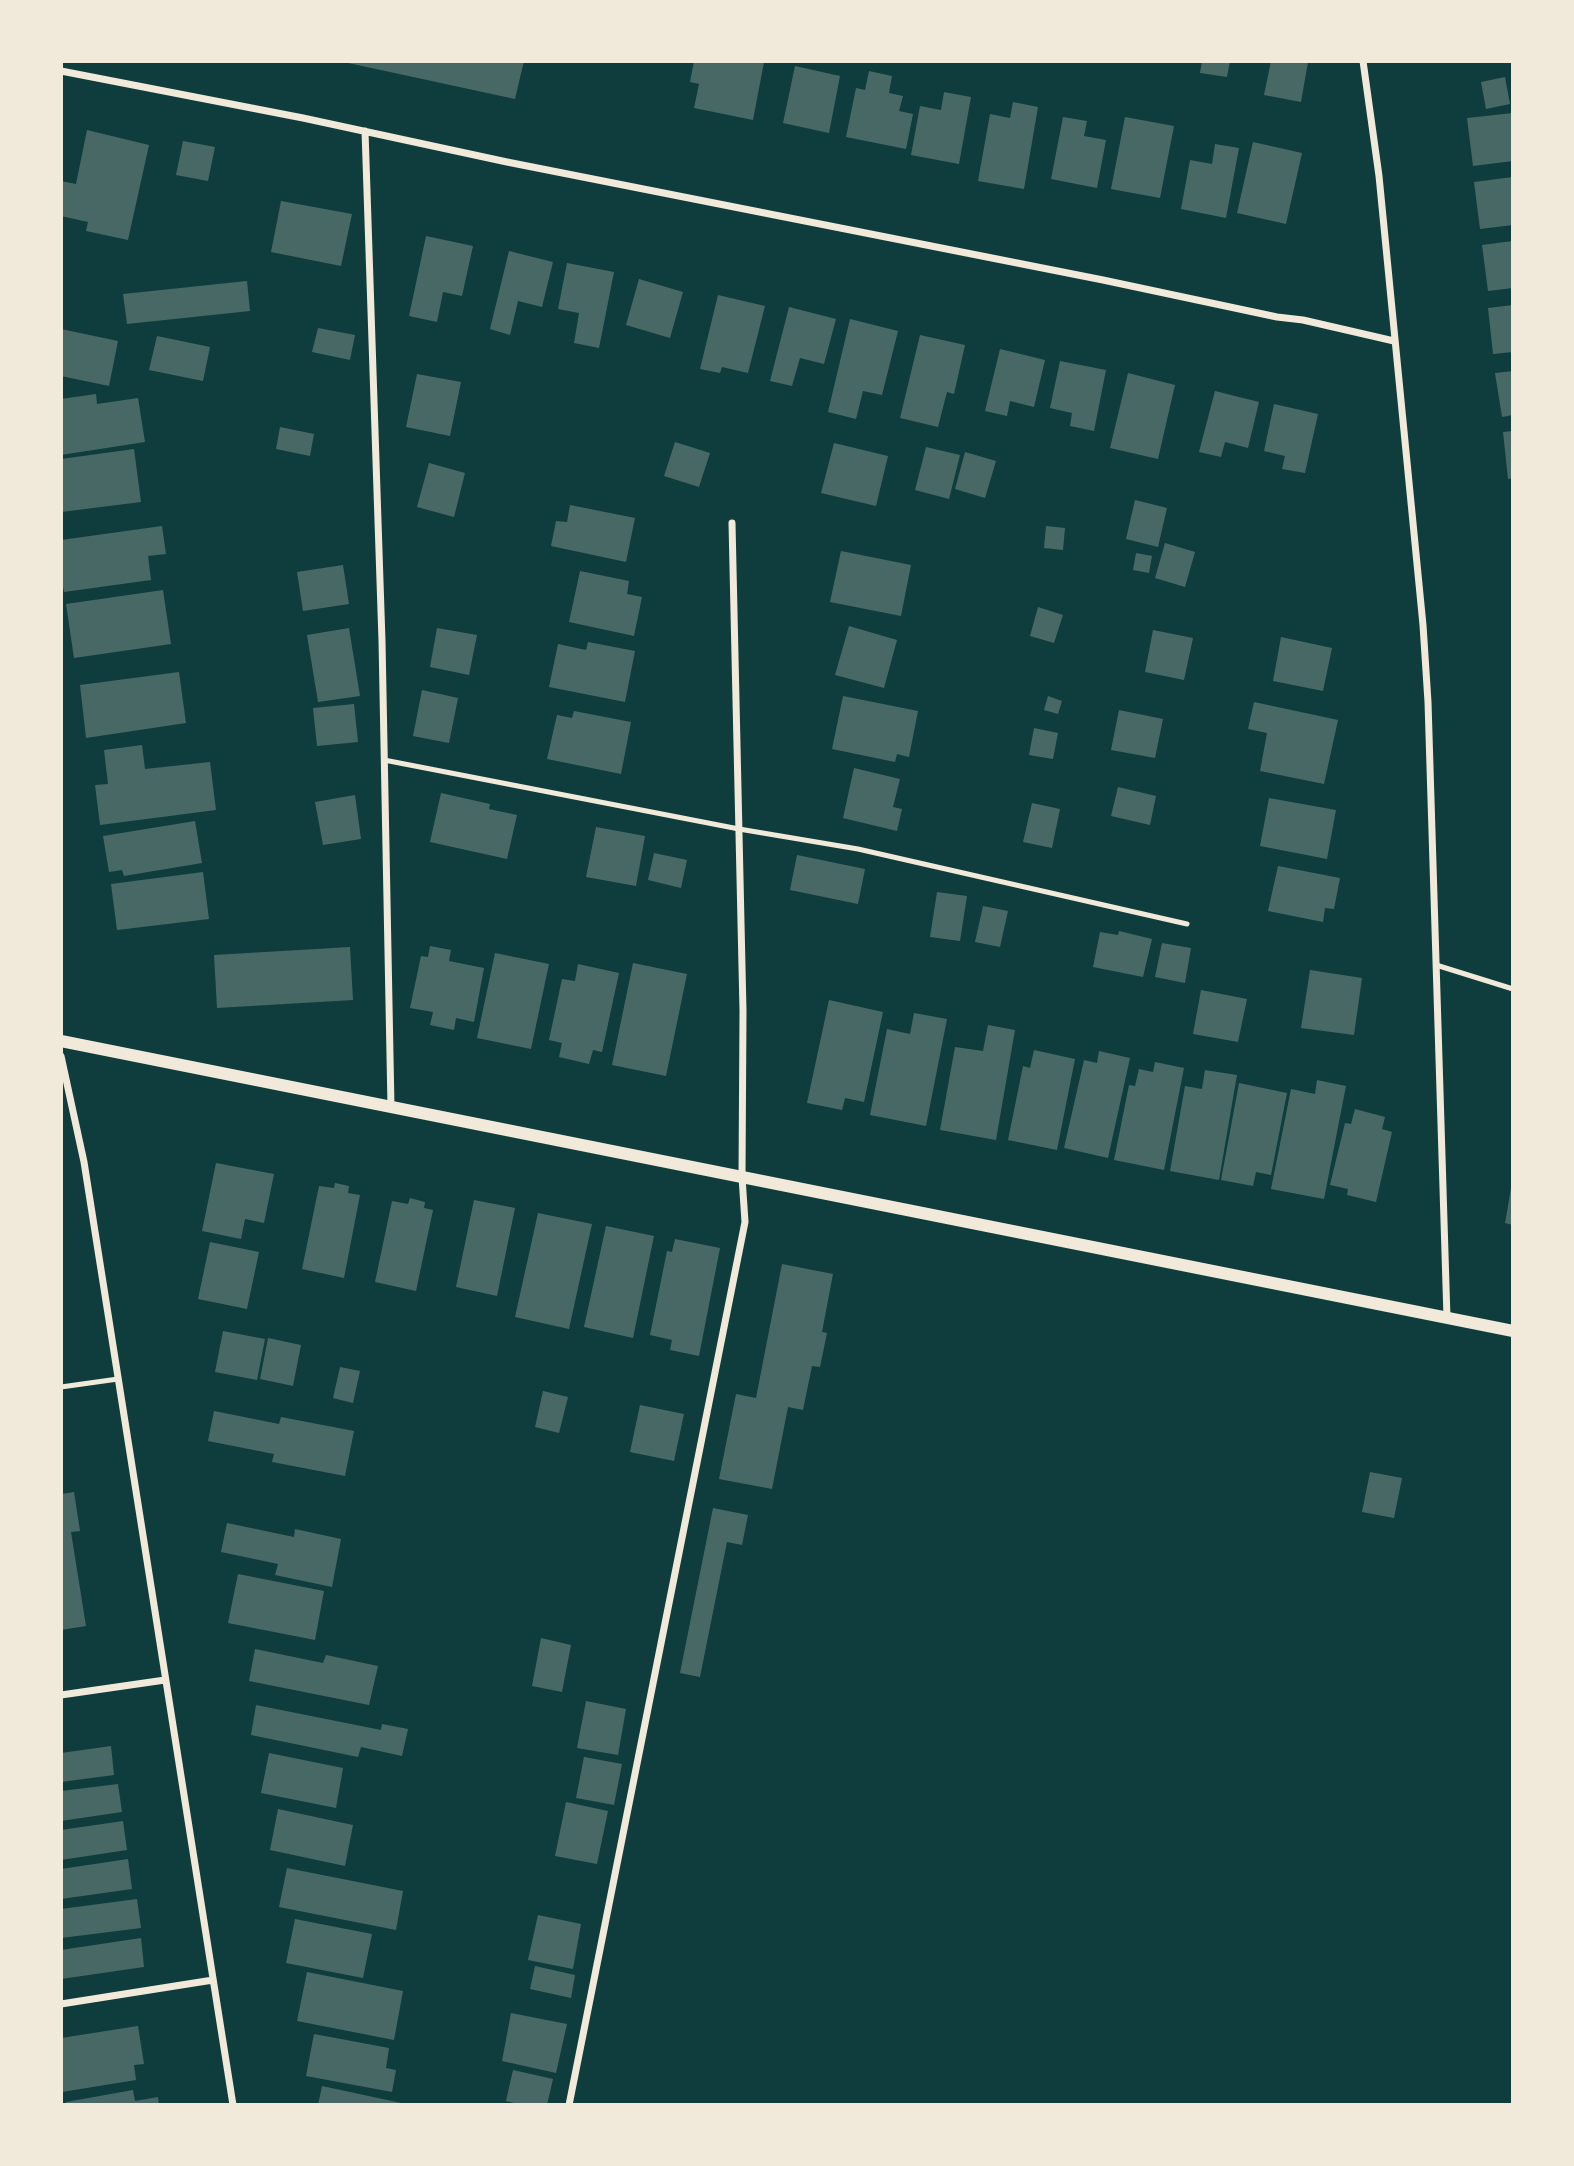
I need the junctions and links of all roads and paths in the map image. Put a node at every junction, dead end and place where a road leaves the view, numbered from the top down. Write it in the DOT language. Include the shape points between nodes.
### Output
graph roads {
  1 [pos="1363,61"];
  2 [pos="61,71"];
  3 [pos="365,131"];
  4 [pos="1394,341"];
  5 [pos="732,523"];
  6 [pos="384,760"];
  7 [pos="739,829"];
  8 [pos="1187,924"];
  9 [pos="1436,965"];
  10 [pos="1513,989"];
  11 [pos="61,1041"];
  12 [pos="61,1056"];
  13 [pos="391,1107"];
  14 [pos="742,1177"];
  15 [pos="1447,1318"];
  16 [pos="1513,1331"];
  17 [pos="118,1379"];
  18 [pos="61,1387"];
  19 [pos="166,1680"];
  20 [pos="61,1695"];
  21 [pos="213,1980"];
  22 [pos="61,2004"];
  23 [pos="233,2105"];
  24 [pos="569,2105"];
  1 -- 4 [label="street"];
  2 -- 3 [label="street"];
  3 -- 4 [label="street"];
  3 -- 6 [label="street"];
  4 -- 9 [label="street" via="1423,625"];
  5 -- 7 [label="street"];
  6 -- 7 [label="lane"];
  6 -- 13 [label="street"];
  7 -- 8 [label="lane" via="858,849"];
  7 -- 14 [label="street"];
  9 -- 10 [label="lane"];
  9 -- 15 [label="street"];
  11 -- 13 [label="street"];
  12 -- 17 [label="street" via="84,1162"];
  13 -- 14 [label="street"];
  14 -- 15 [label="street"];
  14 -- 24 [label="street" via="745,1222"];
  15 -- 16 [label="street"];
  17 -- 18 [label="lane"];
  17 -- 19 [label="street"];
  19 -- 20 [label="street"];
  19 -- 21 [label="street"];
  21 -- 22 [label="street"];
  21 -- 23 [label="street"];
}
